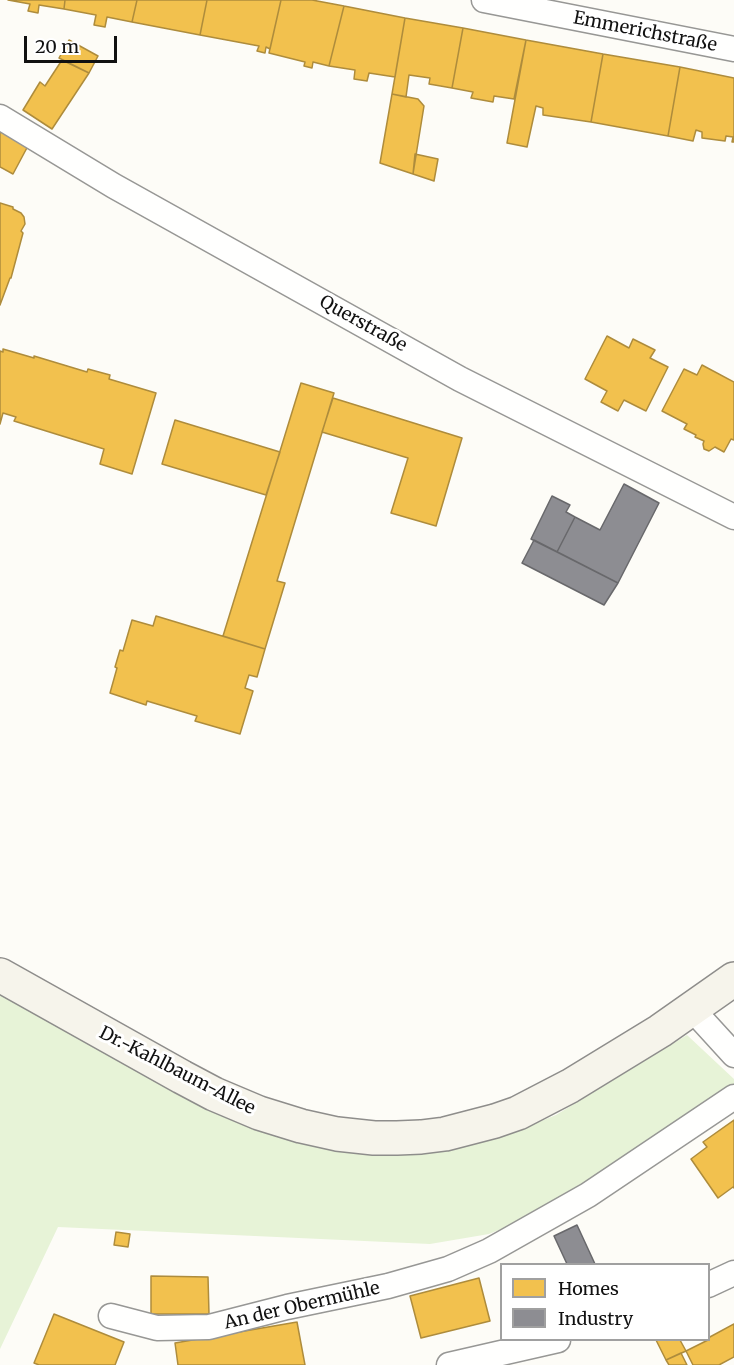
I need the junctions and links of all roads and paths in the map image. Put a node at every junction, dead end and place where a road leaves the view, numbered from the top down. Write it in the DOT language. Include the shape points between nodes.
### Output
graph roads {
  1 [pos="484,0"];
  2 [pos="734,50"];
  3 [pos="0,117"];
  4 [pos="734,517"];
  5 [pos="0,975"];
  6 [pos="734,979"];
  7 [pos="692,1009"];
  8 [pos="734,1055"];
  9 [pos="734,1096"];
  10 [pos="734,1273"];
  11 [pos="710,1284"];
  12 [pos="111,1316"];
  13 [pos="554,1341"];
  14 [pos="449,1365"];
  1 -- 2 [label="street, Emmerichstraße"];
  3 -- 4 [label="street, Querstraße" via="114,186 460,379"];
  5 -- 7 [label="main road, Dr.-Kahlbaum-Allee" via="230,1101 300,1126 374,1138 445,1134 518,1113 570,1086"];
  6 -- 7 [label="main road, Dr.-Kahlbaum-Allee"];
  7 -- 8 [label="street"];
  9 -- 12 [label="street, An der Obermühle" via="588,1195 489,1251 448,1269 209,1327 157,1328"];
  10 -- 11 [label="street"];
  13 -- 14 [label="street"];
}
